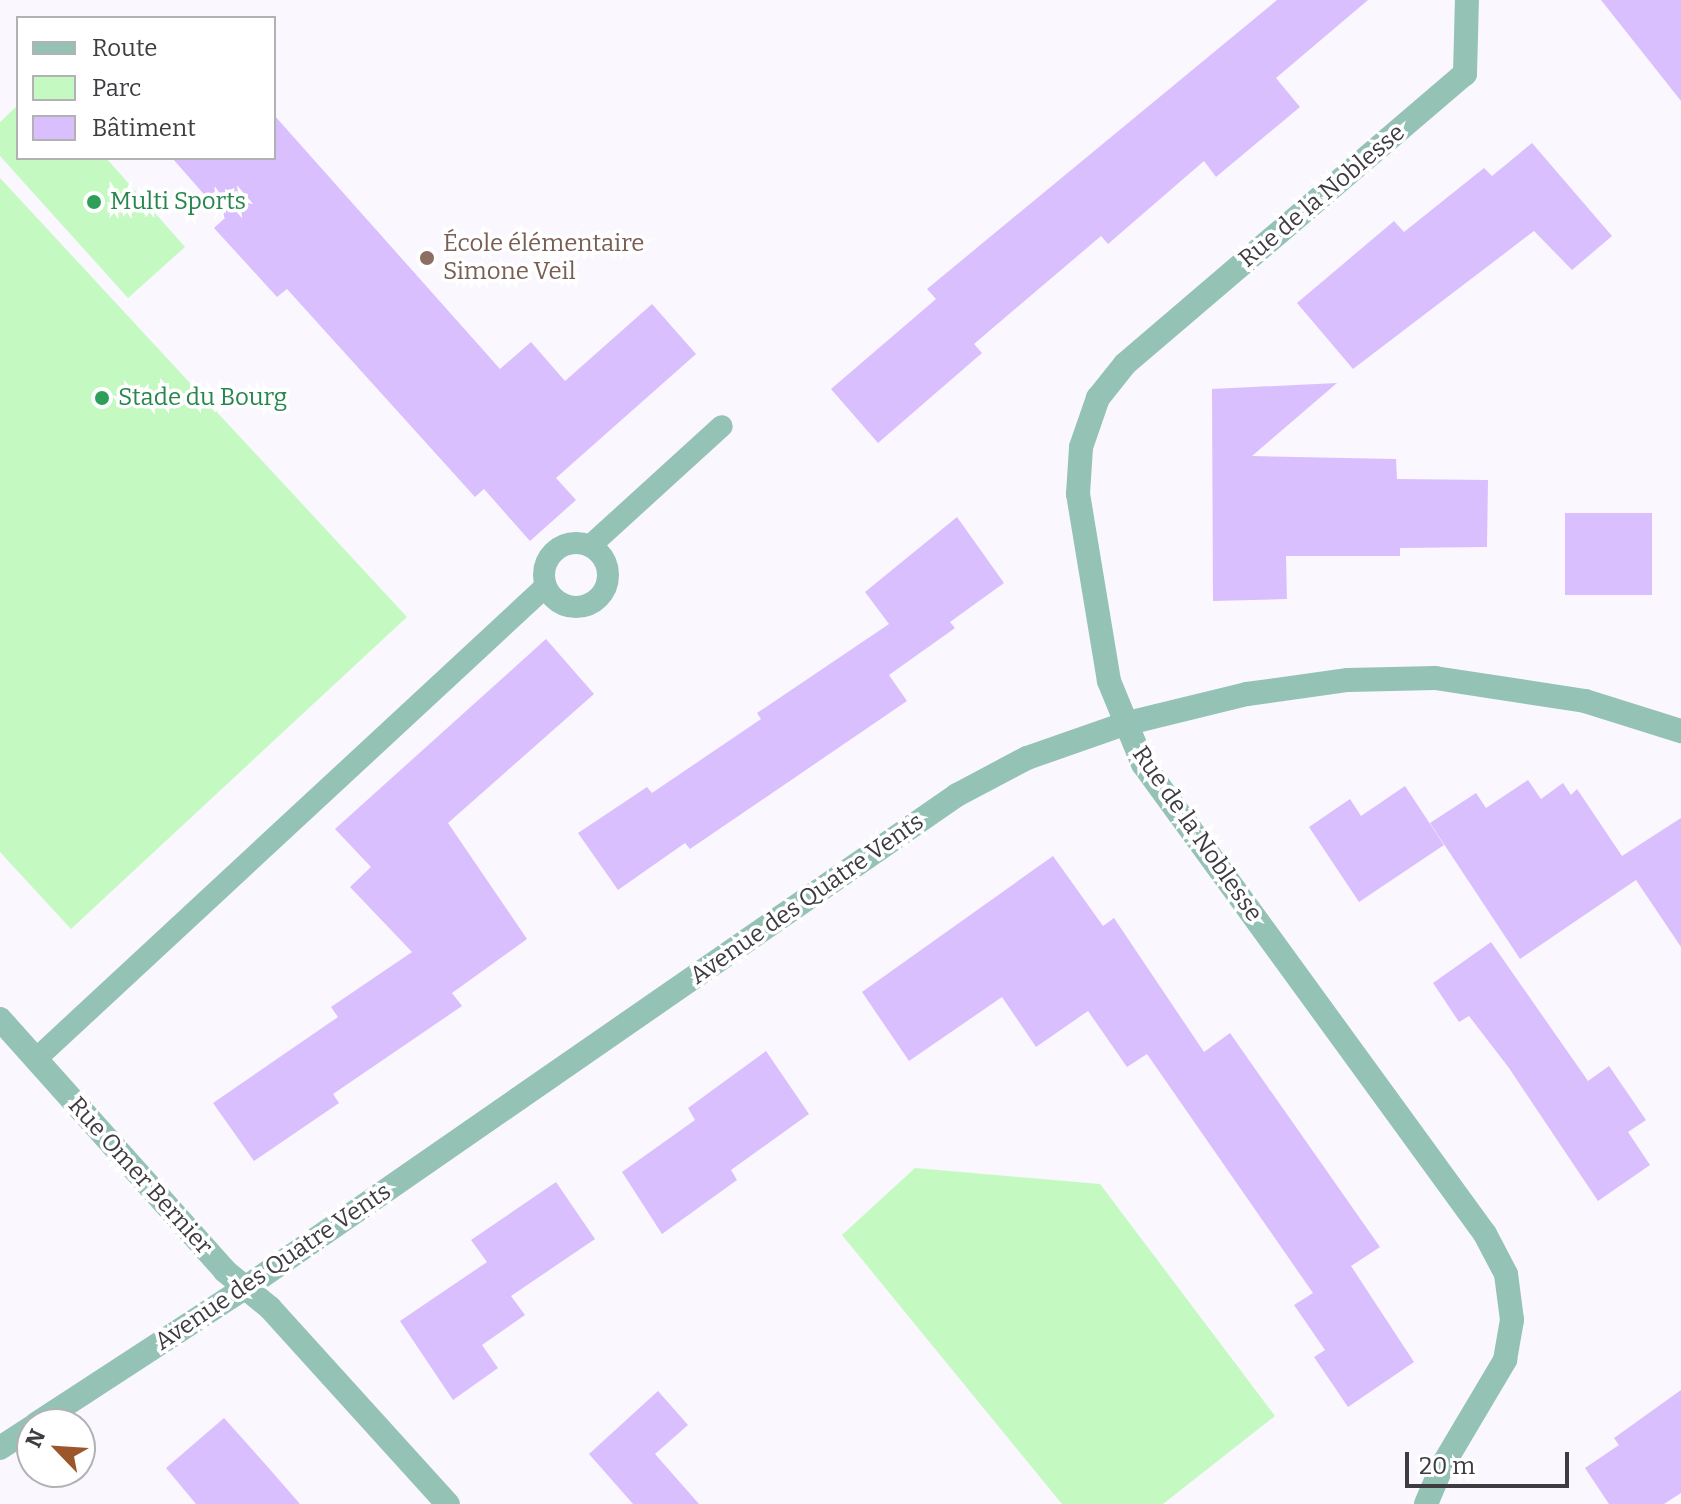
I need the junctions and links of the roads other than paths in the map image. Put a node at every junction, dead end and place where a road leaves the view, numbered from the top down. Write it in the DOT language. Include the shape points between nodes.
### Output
graph roads {
  1 [pos="1467,0"];
  2 [pos="722,426"];
  3 [pos="590,546"];
  4 [pos="545,587"];
  5 [pos="1124,724"];
  6 [pos="1681,731"];
  7 [pos="0,1019"];
  8 [pos="36,1059"];
  9 [pos="245,1288"];
  10 [pos="60,1408"];
  11 [pos="448,1504"];
  12 [pos="1426,1504"];
  1 -- 5 [label="street, Rue de la Noblesse" via="1465,74 1125,364 1098,398 1081,447 1078,494 1109,681"];
  2 -- 3 [label="lane"];
  3 -- 4 [label="lane" via="568,543 550,555"];
  3 -- 4 [label="lane" via="608,571 597,599 569,607"];
  4 -- 8 [label="lane"];
  5 -- 6 [label="street, Avenue des Quatre Vents" via="1247,694 1348,680 1435,678 1585,701"];
  5 -- 9 [label="street, Avenue des Quatre Vents" via="1027,758 957,795"];
  5 -- 12 [label="street, Rue de la Noblesse" via="1143,764 1485,1234 1506,1274 1512,1320 1505,1360 1489,1396 1441,1468"];
  7 -- 8 [label="street, Rue Omer Bernier"];
  8 -- 9 [label="street, Rue Omer Bernier"];
  9 -- 10 [label="street, Avenue des Quatre Vents"];
  9 -- 11 [label="street, Rue Omer Bernier" via="270,1308"];
}
